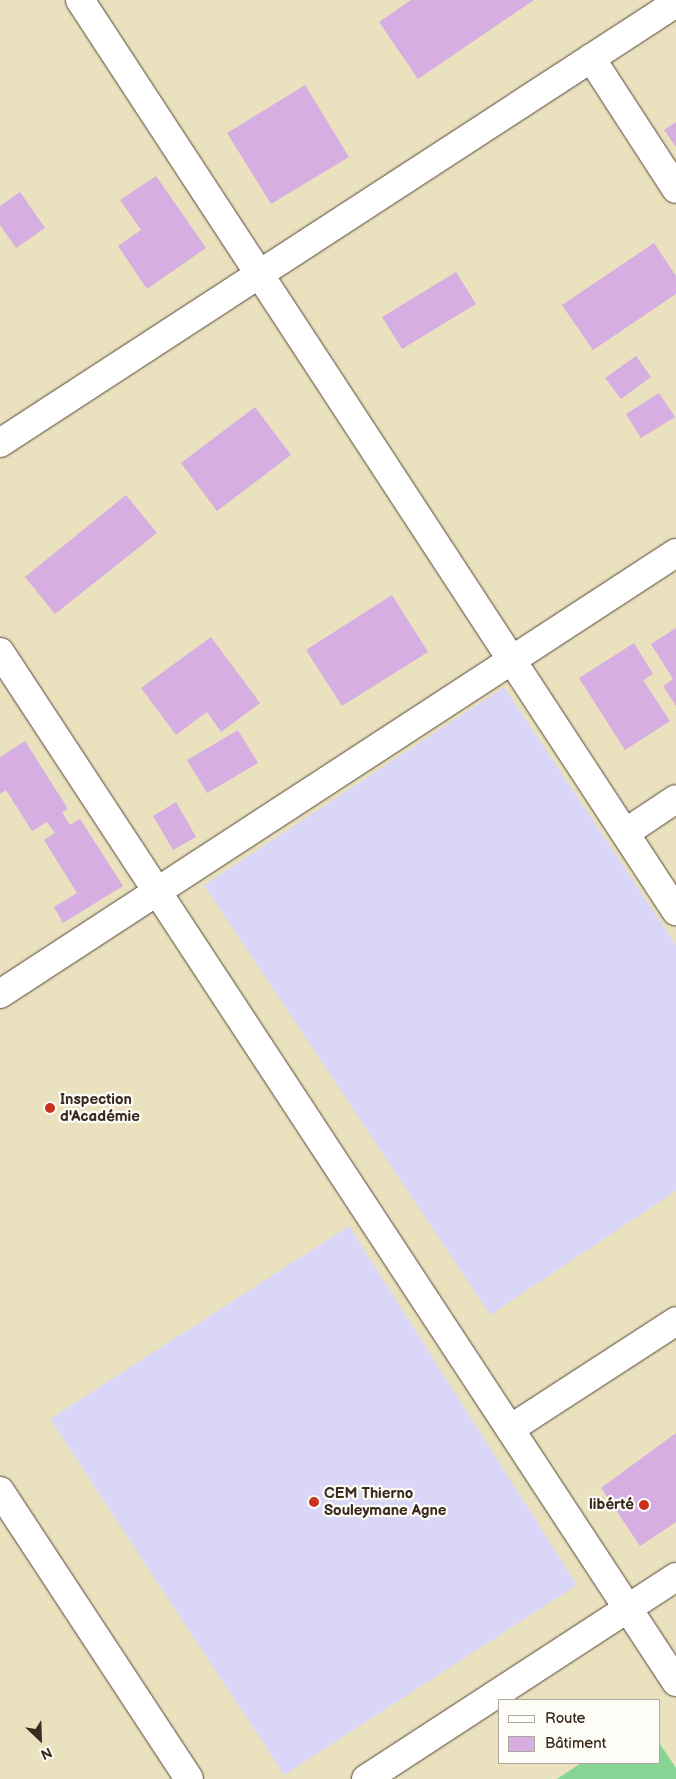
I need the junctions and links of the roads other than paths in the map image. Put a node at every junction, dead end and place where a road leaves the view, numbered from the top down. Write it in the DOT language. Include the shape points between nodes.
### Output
graph roads {
  1 [pos="80,0"];
  2 [pos="676,3"];
  3 [pos="591,58"];
  4 [pos="676,188"];
  5 [pos="260,274"];
  6 [pos="0,443"];
  7 [pos="676,553"];
  8 [pos="0,652"];
  9 [pos="512,660"];
  10 [pos="676,800"];
  11 [pos="625,833"];
  12 [pos="157,891"];
  13 [pos="676,911"];
  14 [pos="0,994"];
  15 [pos="676,1321"];
  16 [pos="510,1429"];
  17 [pos="0,1491"];
  18 [pos="676,1577"];
  19 [pos="628,1608"];
  20 [pos="676,1682"];
  21 [pos="189,1779"];
  22 [pos="366,1779"];
  1 -- 5 [label="street"];
  2 -- 3 [label="street"];
  3 -- 4 [label="street"];
  3 -- 5 [label="street"];
  5 -- 6 [label="street"];
  5 -- 9 [label="street"];
  7 -- 9 [label="street"];
  8 -- 12 [label="street"];
  9 -- 11 [label="street"];
  9 -- 12 [label="street"];
  10 -- 11 [label="street"];
  11 -- 13 [label="street"];
  12 -- 14 [label="street"];
  12 -- 16 [label="street"];
  15 -- 16 [label="street"];
  16 -- 19 [label="street"];
  17 -- 21 [label="street"];
  18 -- 19 [label="street"];
  19 -- 20 [label="street"];
  19 -- 22 [label="street"];
}
